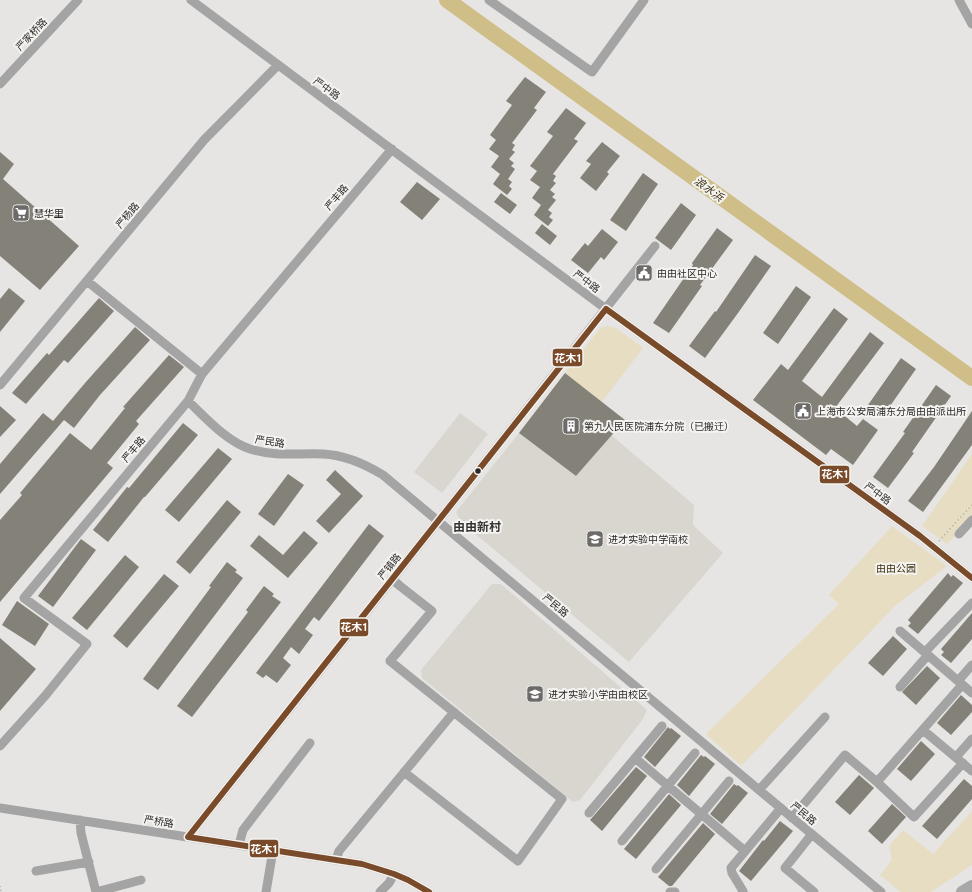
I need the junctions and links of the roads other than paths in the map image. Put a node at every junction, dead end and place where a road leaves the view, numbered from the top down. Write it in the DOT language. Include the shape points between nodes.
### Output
graph roads {
  1 [pos="78,0"];
  2 [pos="191,0"];
  3 [pos="489,0"];
  4 [pos="644,0"];
  5 [pos="959,0"];
  6 [pos="972,24"];
  7 [pos="278,65"];
  8 [pos="0,84"];
  9 [pos="392,149"];
  10 [pos="655,246"];
  11 [pos="86,281"];
  12 [pos="606,309"];
  13 [pos="202,374"];
  14 [pos="0,385"];
  15 [pos="188,401"];
  16 [pos="972,520"];
  17 [pos="439,522"];
  18 [pos="959,534"];
  19 [pos="392,578"];
  20 [pos="972,578"];
  21 [pos="972,603"];
  22 [pos="900,631"];
  23 [pos="927,654"];
  24 [pos="972,665"];
  25 [pos="960,683"];
  26 [pos="900,686"];
  27 [pos="972,693"];
  28 [pos="454,712"];
  29 [pos="825,717"];
  30 [pos="662,726"];
  31 [pos="923,730"];
  32 [pos="972,740"];
  33 [pos="310,743"];
  34 [pos="0,746"];
  35 [pos="695,753"];
  36 [pos="635,758"];
  37 [pos="960,760"];
  38 [pos="972,771"];
  39 [pos="404,772"];
  40 [pos="729,781"];
  41 [pos="877,782"];
  42 [pos="668,786"];
  43 [pos="759,790"];
  44 [pos="0,808"];
  45 [pos="781,808"];
  46 [pos="589,813"];
  47 [pos="701,814"];
  48 [pos="792,818"];
  49 [pos="80,820"];
  50 [pos="812,834"];
  51 [pos="188,837"];
  52 [pos="622,841"];
  53 [pos="239,845"];
  54 [pos="273,850"];
  55 [pos="745,851"];
  56 [pos="336,860"];
  57 [pos="89,862"];
  58 [pos="656,869"];
  59 [pos="36,871"];
  60 [pos="394,874"];
  61 [pos="141,880"];
  62 [pos="972,886"];
  63 [pos="96,892"];
  64 [pos="266,892"];
  65 [pos="380,892"];
  66 [pos="429,892"];
  67 [pos="670,892"];
  68 [pos="675,892"];
  69 [pos="742,892"];
  70 [pos="814,892"];
  71 [pos="881,892"];
  72 [pos="962,892"];
  1 -- 8 [label="street, 严家桥路"];
  2 -- 7 [label="street, 严中路"];
  3 -- 4 [label="street" via="592,72"];
  5 -- 6 [label="street"];
  7 -- 9 [label="street, 严中路"];
  7 -- 11 [label="street, 严杨路" via="204,140"];
  9 -- 12 [label="street, 严中路"];
  9 -- 13 [label="street, 严丰路"];
  10 -- 12 [label="street, 严镇路"];
  11 -- 13 [label="street"];
  11 -- 14 [label="street, 严杨路"];
  12 -- 17 [label="street, 严镇路"];
  12 -- 20 [label="street, 严中路" via="934,547"];
  13 -- 15 [label="street, 严丰路"];
  15 -- 17 [label="street, 严民路" via="227,436 249,449 277,455 337,456 371,468 395,484"];
  15 -- 34 [label="street, 严丰路" via="24,598 87,644"];
  16 -- 18 [label="street"];
  17 -- 19 [label="street, 严镇路"];
  17 -- 43 [label="street, 严民路"];
  19 -- 28 [label="street" via="432,611 390,661"];
  19 -- 51 [label="street, 严镇路"];
  21 -- 23 [label="street"];
  22 -- 23 [label="street"];
  23 -- 25 [label="street"];
  23 -- 26 [label="street"];
  24 -- 25 [label="street"];
  25 -- 27 [label="street"];
  25 -- 31 [label="street"];
  28 -- 39 [label="street"];
  28 -- 39 [label="street" via="562,799 518,861"];
  29 -- 43 [label="street"];
  30 -- 36 [label="street"];
  31 -- 37 [label="street"];
  31 -- 41 [label="street"];
  32 -- 37 [label="street"];
  33 -- 53 [label="street" via="243,830"];
  35 -- 42 [label="street"];
  36 -- 42 [label="street"];
  36 -- 46 [label="street"];
  37 -- 38 [label="street"];
  37 -- 41 [label="street" via="914,818"];
  39 -- 56 [label="street" via="339,851"];
  40 -- 47 [label="street"];
  41 -- 48 [label="street" via="845,755"];
  42 -- 47 [label="street"];
  42 -- 52 [label="street"];
  43 -- 45 [label="street, 严民路"];
  44 -- 49 [label="street, 严桥路"];
  45 -- 48 [label="street, 严民路"];
  45 -- 55 [label="street"];
  47 -- 55 [label="street"];
  47 -- 58 [label="street"];
  48 -- 50 [label="street, 严民路"];
  49 -- 51 [label="street, 严桥路"];
  49 -- 57 [label="street"];
  50 -- 70 [label="street" via="785,868"];
  50 -- 71 [label="street, 严民路"];
  51 -- 53 [label="street, 严桥路"];
  53 -- 54 [label="street, 严桥路"];
  54 -- 56 [label="street, 严桥路"];
  54 -- 64 [label="street"];
  55 -- 69 [label="street" via="731,870"];
  56 -- 60 [label="street, 严桥路" via="362,864"];
  57 -- 59 [label="street"];
  57 -- 63 [label="street"];
  60 -- 65 [label="street"];
  60 -- 66 [label="street, 严桥路"];
  61 -- 63 [label="street"];
  62 -- 72 [label="main road"];
  67 -- 68 [label="street"];
}
